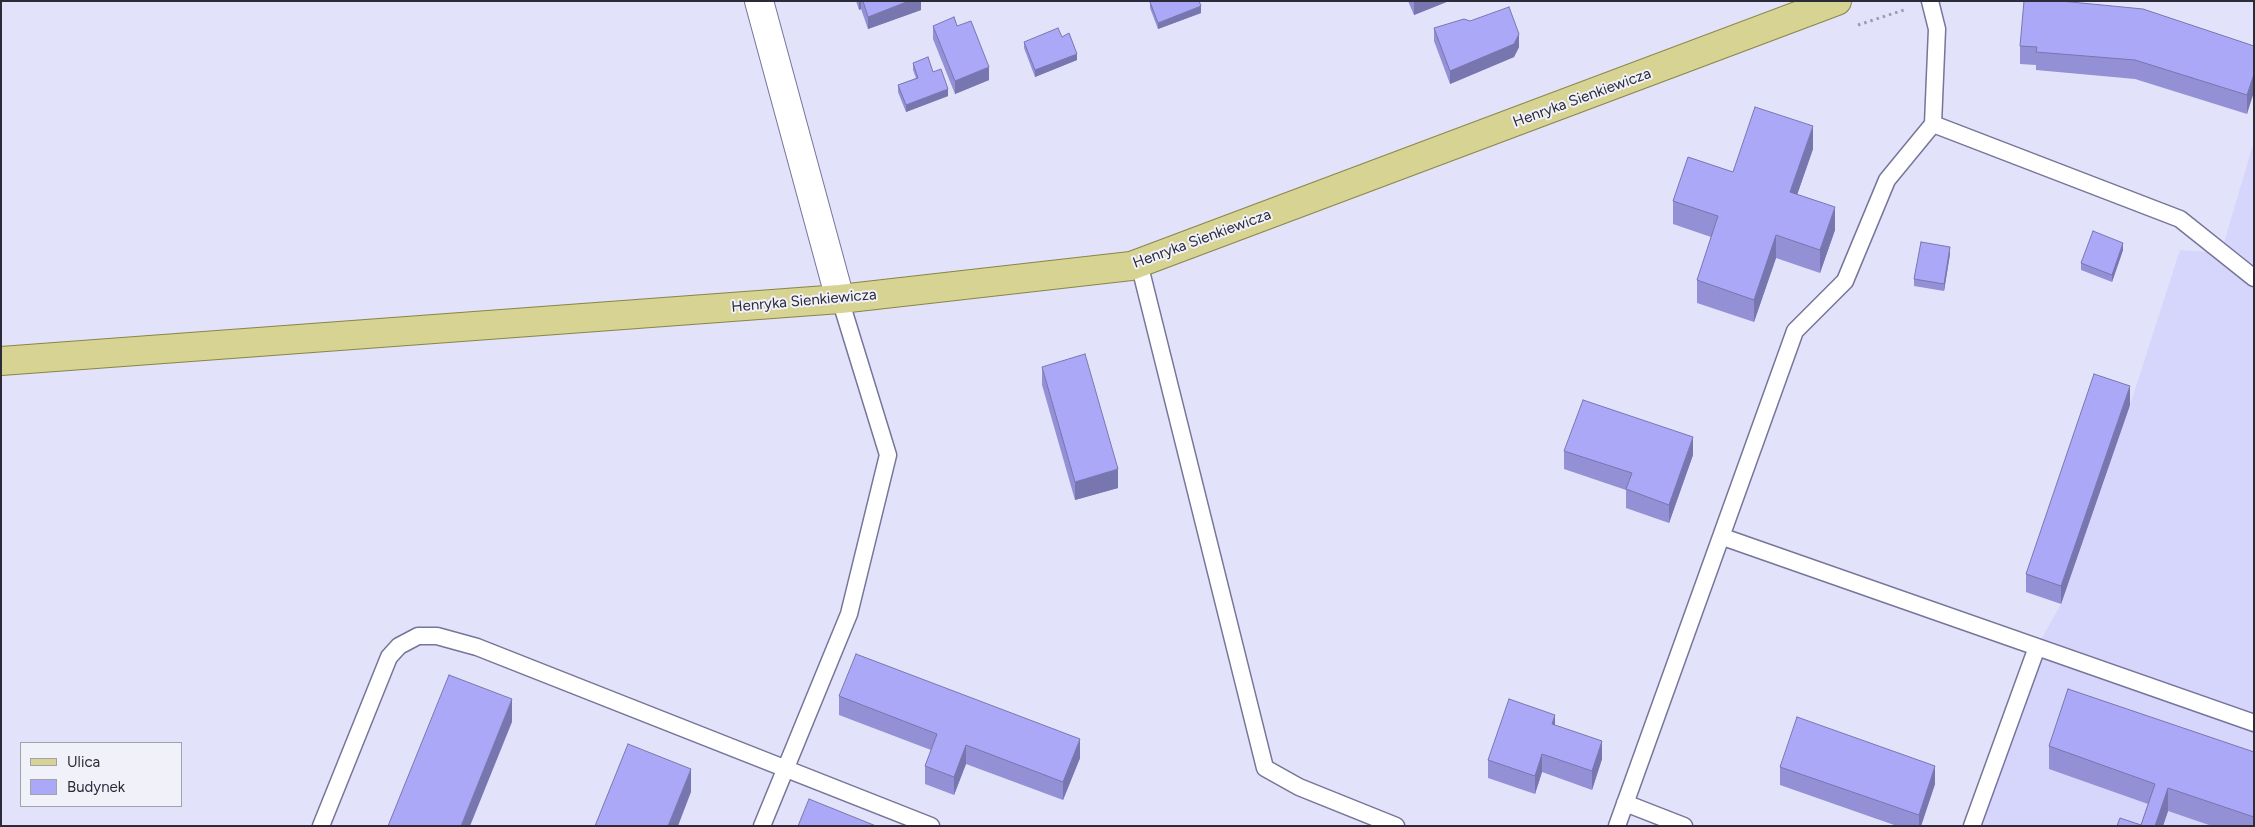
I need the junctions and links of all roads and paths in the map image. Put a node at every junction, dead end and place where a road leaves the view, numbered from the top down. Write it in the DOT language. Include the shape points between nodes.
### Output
graph roads {
  1 [pos="759,1"];
  2 [pos="1837,1"];
  3 [pos="1930,1"];
  4 [pos="1933,124"];
  5 [pos="1139,263"];
  6 [pos="2254,278"];
  7 [pos="840,299"];
  8 [pos="1,361"];
  9 [pos="1723,537"];
  10 [pos="2037,647"];
  11 [pos="2254,723"];
  12 [pos="785,769"];
  13 [pos="1625,803"];
  14 [pos="321,826"];
  15 [pos="762,826"];
  16 [pos="931,826"];
  17 [pos="1396,826"];
  18 [pos="1617,826"];
  19 [pos="1684,826"];
  20 [pos="1972,826"];
  1 -- 7 [label="street"];
  2 -- 5 [label="main road, Henryka Sienkiewicza"];
  3 -- 4 [label="lane" via="1937,29"];
  4 -- 6 [label="lane" via="2180,219"];
  4 -- 9 [label="lane" via="1887,180 1845,281 1795,331"];
  5 -- 7 [label="main road, Henryka Sienkiewicza"];
  5 -- 17 [label="lane" via="1266,768 1299,787"];
  7 -- 8 [label="main road, Henryka Sienkiewicza"];
  7 -- 12 [label="lane" via="888,455 849,614"];
  9 -- 10 [label="lane"];
  9 -- 13 [label="lane"];
  10 -- 11 [label="lane"];
  10 -- 20 [label="lane"];
  12 -- 14 [label="lane" via="477,647 436,636 418,636 399,646 389,657"];
  12 -- 15 [label="lane"];
  12 -- 16 [label="lane"];
  13 -- 18 [label="lane"];
  13 -- 19 [label="lane"];
}
